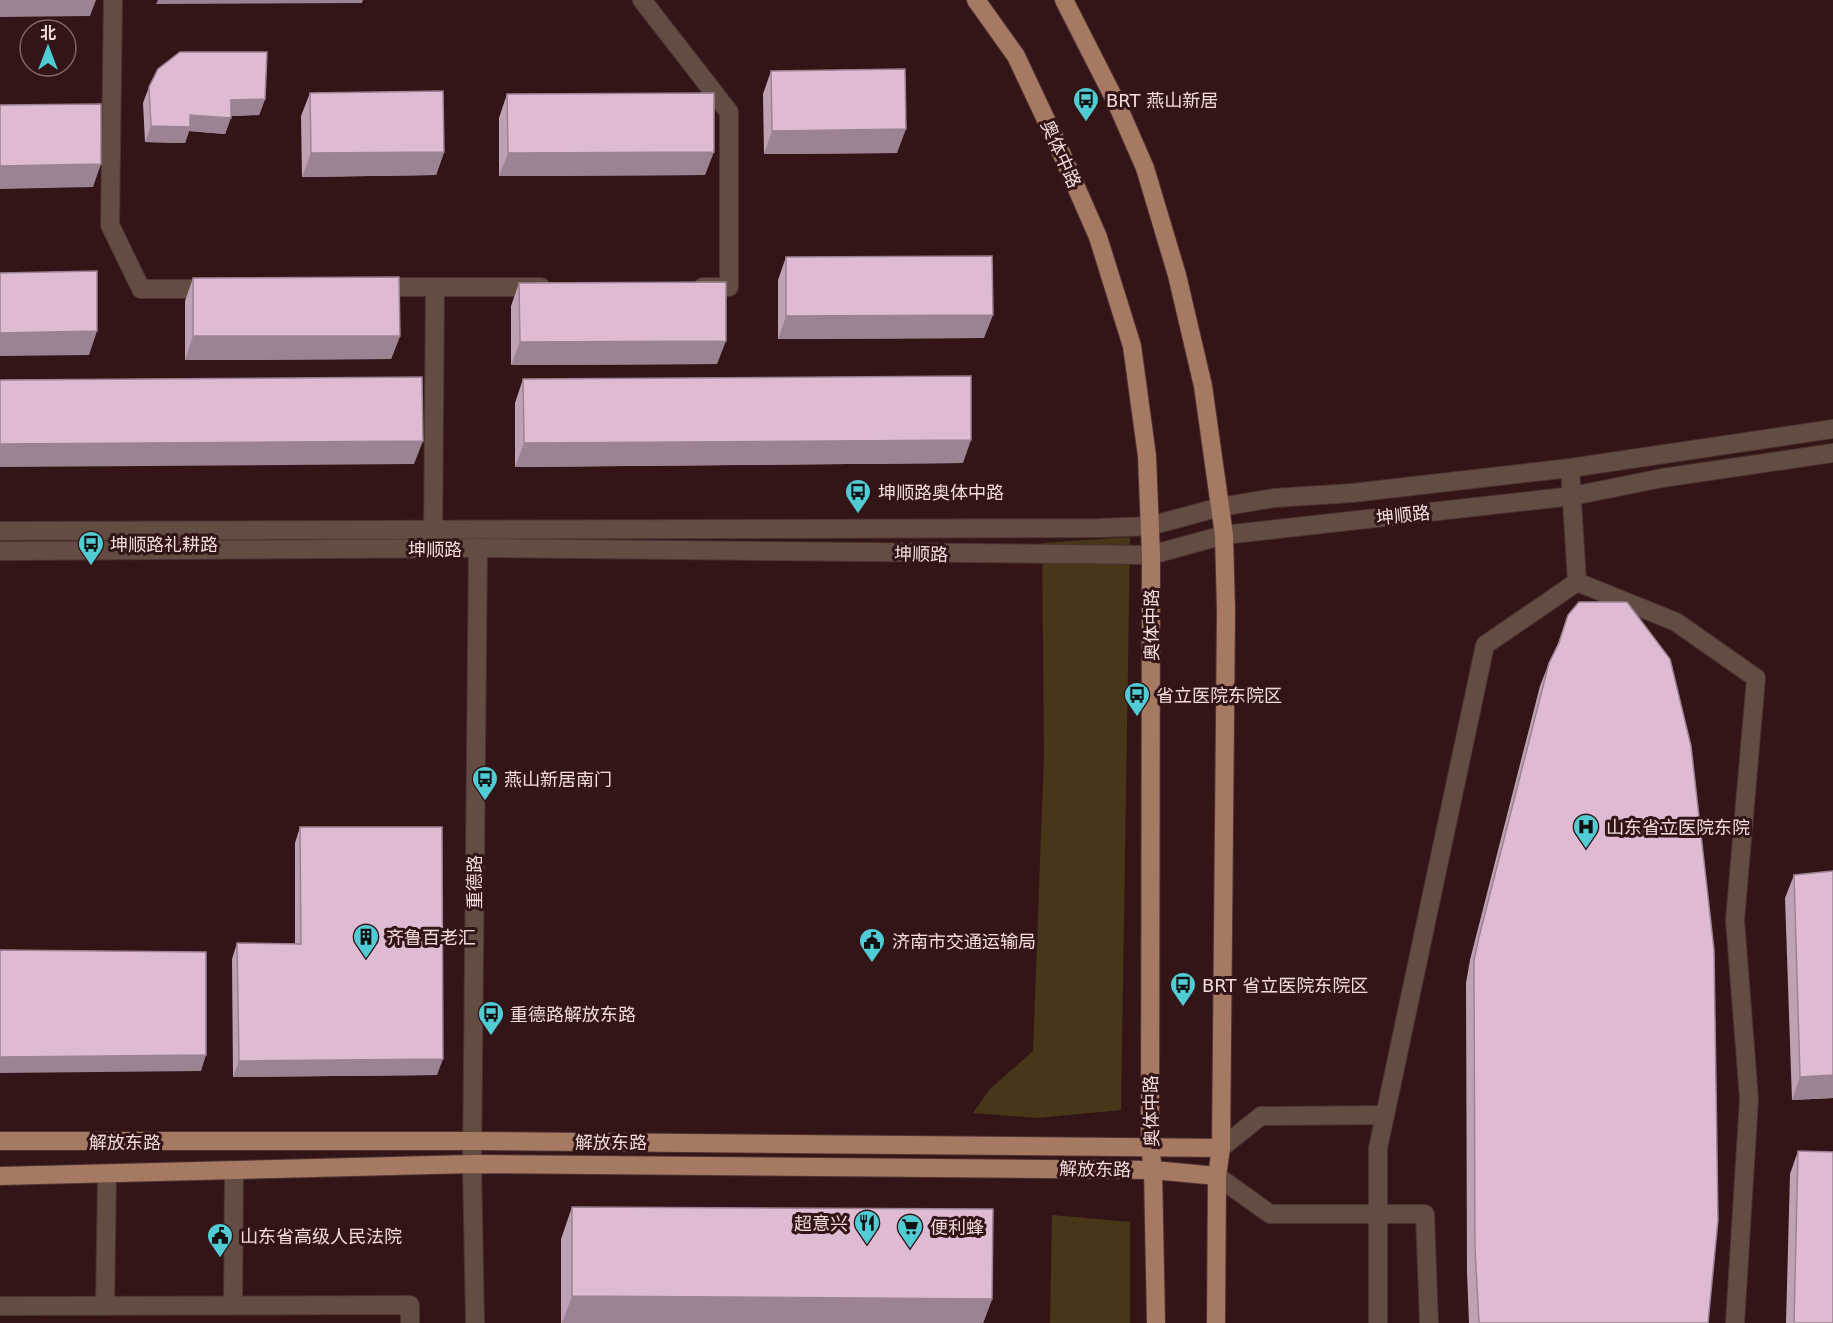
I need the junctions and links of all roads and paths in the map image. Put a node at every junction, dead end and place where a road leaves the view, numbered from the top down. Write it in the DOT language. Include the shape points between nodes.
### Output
graph roads {
  1 [pos="113,0"];
  2 [pos="642,0"];
  3 [pos="976,0"];
  4 [pos="1064,0"];
  5 [pos="435,287"];
  6 [pos="553,287"];
  7 [pos="682,287"];
  8 [pos="235,288"];
  9 [pos="353,288"];
  10 [pos="1833,429"];
  11 [pos="1833,453"];
  12 [pos="1570,468"];
  13 [pos="1573,496"];
  14 [pos="1220,507"];
  15 [pos="1150,526"];
  16 [pos="433,530"];
  17 [pos="0,531"];
  18 [pos="1224,536"];
  19 [pos="478,548"];
  20 [pos="433,549"];
  21 [pos="0,551"];
  22 [pos="1151,555"];
  23 [pos="1577,582"];
  24 [pos="1385,1115"];
  25 [pos="0,1141"];
  26 [pos="472,1141"];
  27 [pos="1150,1146"];
  28 [pos="1221,1148"];
  29 [pos="472,1164"];
  30 [pos="1153,1170"];
  31 [pos="234,1171"];
  32 [pos="106,1175"];
  33 [pos="0,1176"];
  34 [pos="1217,1176"];
  35 [pos="1378,1214"];
  36 [pos="233,1305"];
  37 [pos="0,1306"];
  38 [pos="105,1306"];
  39 [pos="410,1323"];
  40 [pos="475,1323"];
  41 [pos="1156,1323"];
  42 [pos="1216,1323"];
  43 [pos="1378,1323"];
  44 [pos="1429,1323"];
  45 [pos="1735,1323"];
  1 -- 8 [label="street" via="110,225 141,289"];
  2 -- 7 [label="street" via="729,112 729,287"];
  3 -- 15 [label="main road, 奥体中路" via="1016,56 1098,237 1132,346 1147,456"];
  4 -- 14 [label="main road" via="1145,168 1177,275 1203,386"];
  5 -- 6 [label="street"];
  5 -- 9 [label="street"];
  5 -- 16 [label="street"];
  10 -- 12 [label="street, 坤顺路"];
  11 -- 13 [label="street, 坤顺路" via="1662,478"];
  12 -- 13 [label="street"];
  12 -- 14 [label="street, 坤顺路"];
  13 -- 18 [label="street, 坤顺路"];
  13 -- 23 [label="street"];
  14 -- 15 [label="street, 坤顺路"];
  14 -- 18 [label="main road"];
  15 -- 16 [label="street, 坤顺路"];
  15 -- 22 [label="main road, 奥体中路"];
  16 -- 17 [label="street, 坤顺路"];
  16 -- 20 [label="street"];
  18 -- 22 [label="street, 坤顺路"];
  18 -- 28 [label="main road"];
  19 -- 20 [label="street, 坤顺路"];
  19 -- 22 [label="street, 坤顺路"];
  19 -- 26 [label="street, 重德路"];
  20 -- 21 [label="street, 坤顺路"];
  22 -- 27 [label="main road, 奥体中路"];
  23 -- 24 [label="street" via="1485,645"];
  23 -- 45 [label="street" via="1676,622 1756,678 1735,920 1749,1099"];
  24 -- 28 [label="street" via="1261,1116"];
  24 -- 35 [label="street" via="1378,1148"];
  25 -- 26 [label="main road, 解放东路"];
  26 -- 27 [label="main road, 解放东路"];
  26 -- 29 [label="street, 重德路"];
  27 -- 28 [label="main road, 解放东路"];
  27 -- 30 [label="main road, 奥体中路"];
  28 -- 34 [label="main road"];
  29 -- 30 [label="main road, 解放东路"];
  29 -- 31 [label="main road, 解放东路"];
  29 -- 40 [label="street, 重德路"];
  30 -- 34 [label="main road, 解放东路"];
  30 -- 41 [label="main road, 奥体中路"];
  31 -- 32 [label="main road, 解放东路"];
  31 -- 36 [label="street"];
  32 -- 33 [label="main road, 解放东路"];
  32 -- 38 [label="street"];
  34 -- 35 [label="street" via="1270,1214"];
  34 -- 42 [label="main road"];
  35 -- 43 [label="street"];
  35 -- 44 [label="street" via="1425,1214"];
  36 -- 38 [label="street"];
  36 -- 39 [label="street" via="410,1305"];
  37 -- 38 [label="street"];
}
